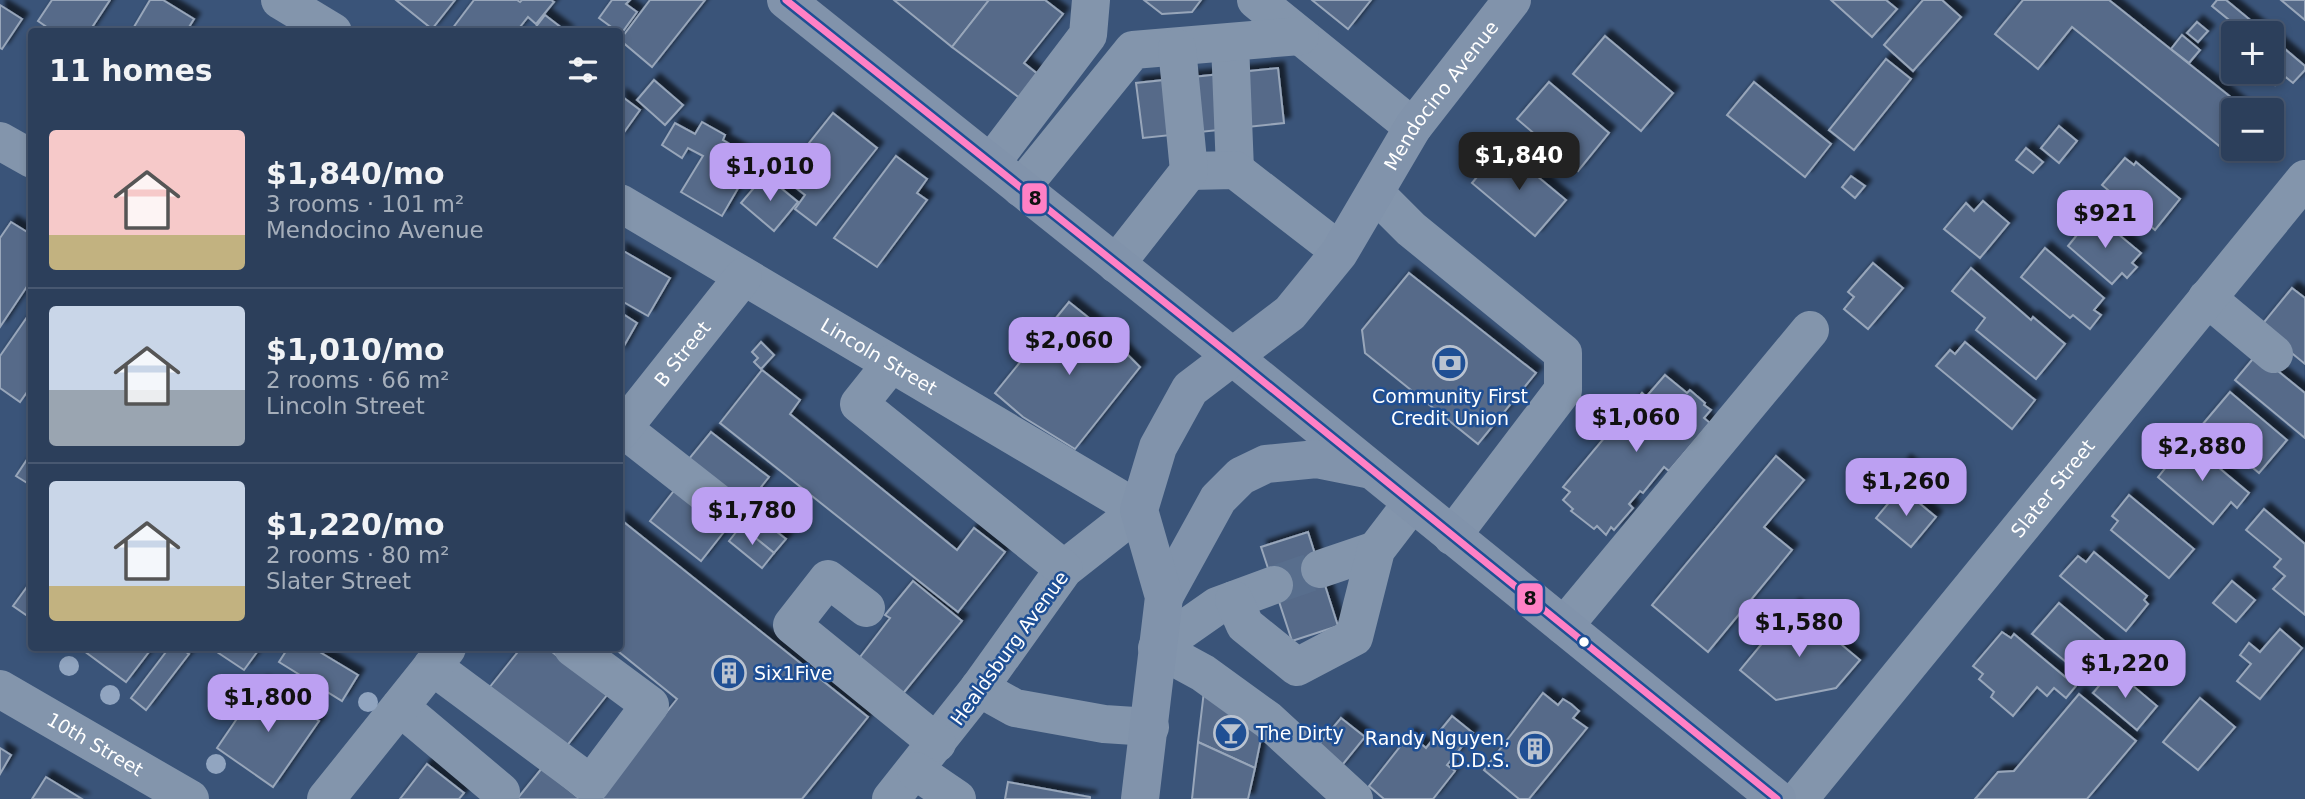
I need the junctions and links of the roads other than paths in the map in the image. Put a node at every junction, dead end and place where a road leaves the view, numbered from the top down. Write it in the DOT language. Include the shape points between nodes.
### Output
graph roads {
  1 [pos="280,0"];
  2 [pos="786,0"];
  3 [pos="1091,0"];
  4 [pos="1256,0"];
  5 [pos="1512,0"];
  6 [pos="326,28"];
  7 [pos="1300,36"];
  8 [pos="1230,43"];
  9 [pos="1177,48"];
  10 [pos="1413,127"];
  11 [pos="0,141"];
  12 [pos="28,157"];
  13 [pos="991,163"];
  14 [pos="1235,170"];
  15 [pos="1189,171"];
  16 [pos="2305,179"];
  17 [pos="1021,188"];
  18 [pos="1375,192"];
  19 [pos="623,205"];
  20 [pos="1324,239"];
  21 [pos="1116,264"];
  22 [pos="743,277"];
  23 [pos="2207,298"];
  24 [pos="1810,330"];
  25 [pos="2274,354"];
  26 [pos="1233,357"];
  27 [pos="891,364"];
  28 [pos="623,427"];
  29 [pos="623,432"];
  30 [pos="1371,470"];
  31 [pos="1412,503"];
  32 [pos="724,508"];
  33 [pos="1139,510"];
  34 [pos="1452,536"];
  35 [pos="1376,550"];
  36 [pos="1064,569"];
  37 [pos="1320,569"];
  38 [pos="1273,585"];
  39 [pos="1164,597"];
  40 [pos="1234,600"];
  41 [pos="866,608"];
  42 [pos="1564,626"];
  43 [pos="1157,648"];
  44 [pos="577,651"];
  45 [pos="440,657"];
  46 [pos="979,688"];
  47 [pos="0,689"];
  48 [pos="400,707"];
  49 [pos="1150,727"];
  50 [pos="927,757"];
  51 [pos="501,792"];
  52 [pos="190,799"];
  53 [pos="326,799"];
  54 [pos="891,799"];
  55 [pos="957,799"];
  56 [pos="1140,799"];
  57 [pos="1354,799"];
  58 [pos="1777,799"];
  59 [pos="1798,799"];
  1 -- 6 [label="street"];
  2 -- 13 [label="main road"];
  3 -- 13 [label="street" via="1088,35"];
  4 -- 7 [label="street"];
  5 -- 10 [label="main road, Mendocino Avenue"];
  7 -- 8 [label="street"];
  7 -- 10 [label="street"];
  8 -- 9 [label="street"];
  8 -- 14 [label="street"];
  9 -- 15 [label="street"];
  9 -- 17 [label="street" via="1133,50"];
  10 -- 18 [label="main road, Mendocino Avenue"];
  11 -- 12 [label="street"];
  13 -- 17 [label="main road"];
  14 -- 15 [label="street"];
  14 -- 20 [label="street"];
  15 -- 21 [label="street"];
  16 -- 23 [label="street, Slater Street"];
  17 -- 21 [label="main road"];
  18 -- 20 [label="main road, Mendocino Avenue"];
  18 -- 26 [label="main road, Mendocino Avenue" via="1339,253 1290,313"];
  18 -- 34 [label="street" via="1411,229 1563,353 1563,390"];
  19 -- 22 [label="street, Lincoln Street"];
  20 -- 26 [label="main road, Mendocino Avenue"];
  21 -- 26 [label="main road"];
  22 -- 27 [label="street, Lincoln Street"];
  22 -- 28 [label="street, B Street"];
  23 -- 25 [label="street"];
  23 -- 59 [label="street, Slater Street"];
  24 -- 42 [label="street"];
  26 -- 30 [label="main road"];
  26 -- 33 [label="main road, Mendocino Avenue" via="1190,389 1158,447"];
  27 -- 33 [label="street, Lincoln Street"];
  27 -- 36 [label="street" via="859,404"];
  29 -- 32 [label="street"];
  30 -- 31 [label="main road"];
  30 -- 39 [label="main road" via="1317,459 1266,464 1241,476 1218,499"];
  31 -- 34 [label="main road"];
  31 -- 35 [label="street"];
  33 -- 36 [label="street, Healdsburg Avenue"];
  33 -- 39 [label="main road"];
  34 -- 42 [label="main road"];
  35 -- 37 [label="street"];
  35 -- 40 [label="street" via="1354,637 1297,667 1245,625"];
  36 -- 46 [label="street, Healdsburg Avenue"];
  38 -- 40 [label="street"];
  39 -- 43 [label="main road"];
  40 -- 43 [label="street" via="1217,606"];
  41 -- 50 [label="street" via="828,579 792,625"];
  42 -- 58 [label="main road"];
  43 -- 49 [label="main road"];
  43 -- 57 [label="street" via="1203,673 1268,720"];
  44 -- 45 [label="street" via="650,705 591,784"];
  45 -- 48 [label="street"];
  46 -- 49 [label="street" via="1015,708"];
  46 -- 50 [label="street, Healdsburg Avenue"];
  47 -- 52 [label="street, 10th Street"];
  48 -- 51 [label="street"];
  48 -- 53 [label="street"];
  49 -- 56 [label="main road"];
  50 -- 54 [label="street, Healdsburg Avenue"];
  50 -- 55 [label="street"];
}
